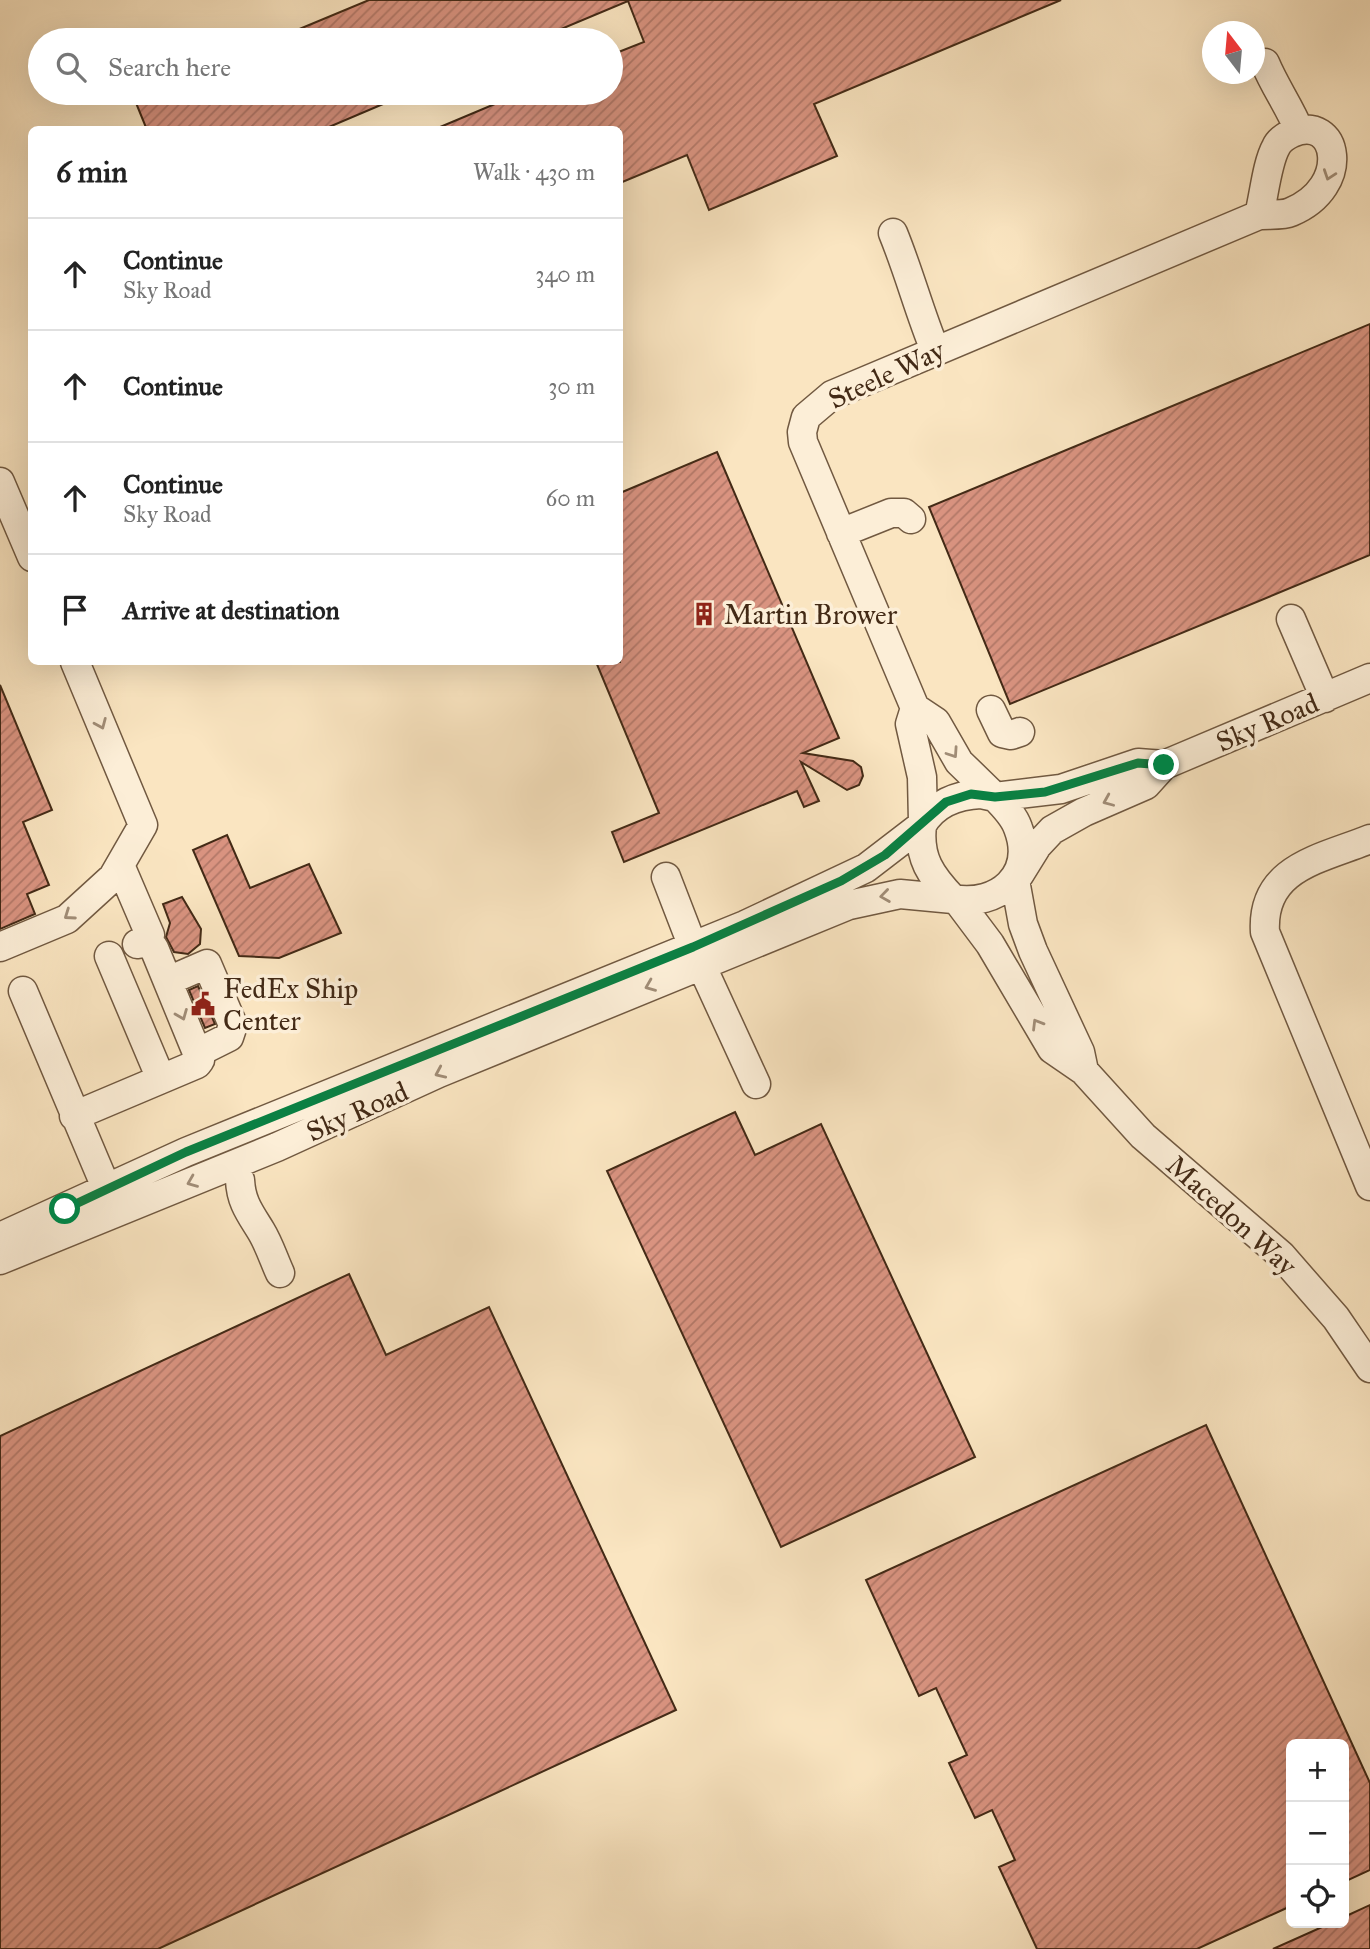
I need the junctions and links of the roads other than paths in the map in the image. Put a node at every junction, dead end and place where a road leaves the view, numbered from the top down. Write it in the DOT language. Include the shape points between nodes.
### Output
graph roads {
  1 [pos="1271,60"];
  2 [pos="1299,130"];
  3 [pos="1259,215"];
  4 [pos="893,233"];
  5 [pos="942,347"];
  6 [pos="0,482"];
  7 [pos="911,519"];
  8 [pos="841,533"];
  9 [pos="28,548"];
  10 [pos="1291,619"];
  11 [pos="76,665"];
  12 [pos="1370,678"];
  13 [pos="1325,698"];
  14 [pos="915,708"];
  15 [pos="991,710"];
  16 [pos="1020,732"];
  17 [pos="1164,765"];
  18 [pos="995,797"];
  19 [pos="923,823"];
  20 [pos="1370,839"];
  21 [pos="120,865"];
  22 [pos="666,877"];
  23 [pos="1017,877"];
  24 [pos="955,900"];
  25 [pos="0,947"];
  26 [pos="109,956"];
  27 [pos="697,956"];
  28 [pos="168,981"];
  29 [pos="23,991"];
  30 [pos="197,1053"];
  31 [pos="1084,1071"];
  32 [pos="161,1079"];
  33 [pos="756,1084"];
  34 [pos="75,1116"];
  35 [pos="237,1172"];
  36 [pos="1370,1186"];
  37 [pos="112,1201"];
  38 [pos="0,1237"];
  39 [pos="0,1260"];
  40 [pos="280,1273"];
  41 [pos="1370,1368"];
  1 -- 2 [label="street" via="1275,86 1286,98"];
  2 -- 3 [label="street" via="1276,145"];
  2 -- 3 [label="street, Steele Way, one-way" via="1320,134 1329,143 1332,174 1312,200 1289,213"];
  3 -- 5 [label="street, Steele Way"];
  4 -- 5 [label="street" via="914,284 915,299"];
  5 -- 8 [label="street, Steele Way" via="832,395 806,417 803,442"];
  6 -- 9 [label="street"];
  7 -- 8 [label="street" via="904,513 891,513"];
  8 -- 14 [label="street, Steele Way"];
  10 -- 13 [label="street"];
  11 -- 21 [label="street, one-way" via="143,825"];
  12 -- 13 [label="street, Sky Road"];
  13 -- 17 [label="street, Sky Road"];
  14 -- 18 [label="street, Steele Way, one-way" via="936,722 958,762"];
  14 -- 19 [label="street, Steele Way" via="909,724 922,777"];
  15 -- 16 [label="street" via="1003,733"];
  17 -- 18 [label="street, Sky Road" via="1138,763 1060,789"];
  17 -- 23 [label="street, Sky Road, one-way" via="1146,785 1052,830"];
  18 -- 19 [label="street" via="960,796 939,806"];
  18 -- 23 [label="street" via="1019,830 1022,856"];
  19 -- 24 [label="street" via="920,845 927,869"];
  19 -- 27 [label="street, Sky Road" via="866,868"];
  20 -- 36 [label="street" via="1290,872 1267,900 1264,916 1265,932"];
  21 -- 25 [label="street, one-way" via="67,919"];
  21 -- 28 [label="street" via="150,935 141,943 154,948"];
  22 -- 27 [label="street"];
  23 -- 24 [label="street" via="987,897"];
  23 -- 31 [label="street, Macedon Way" via="1023,924 1080,1052"];
  24 -- 27 [label="street, Sky Road, one-way" via="900,894 872,898"];
  31 -- 24 [label="street, Macedon Way, one-way" via="1052,1049 990,944"];
  26 -- 32 [label="street"];
  27 -- 33 [label="street"];
  27 -- 35 [label="street, Sky Road, one-way" via="439,1073"];
  27 -- 37 [label="street, Sky Road" via="419,1056 186,1152"];
  28 -- 30 [label="street, one-way"];
  28 -- 30 [label="street" via="207,964 233,1025 229,1037"];
  29 -- 34 [label="street"];
  30 -- 32 [label="street" via="197,1064"];
  31 -- 41 [label="street, Macedon Way" via="1143,1136 1282,1255 1336,1318"];
  32 -- 34 [label="street"];
  34 -- 37 [label="street"];
  35 -- 37 [label="street, Sky Road, one-way"];
  35 -- 40 [label="street" via="250,1219 261,1231"];
  37 -- 38 [label="street, Sky Road"];
  37 -- 39 [label="street, Sky Road"];
}
